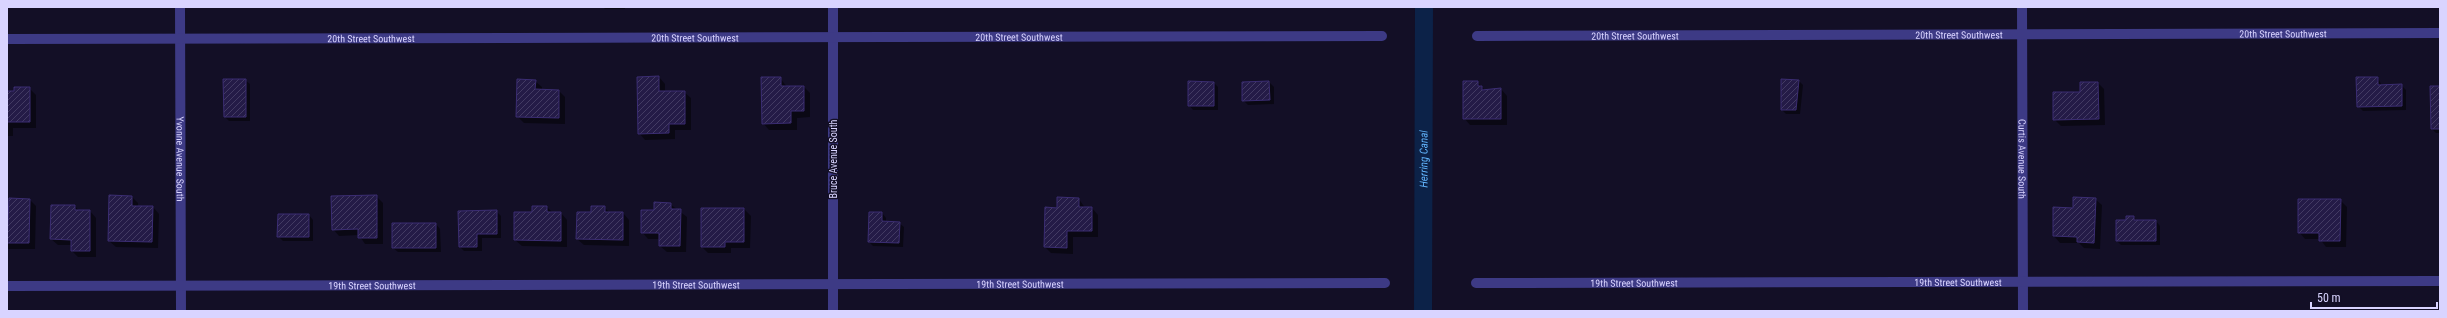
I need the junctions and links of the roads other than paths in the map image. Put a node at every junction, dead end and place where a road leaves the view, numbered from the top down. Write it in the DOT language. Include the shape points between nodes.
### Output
graph roads {
  1 [pos="180,7"];
  2 [pos="833,7"];
  3 [pos="2022,7"];
  4 [pos="2440,34"];
  5 [pos="2022,35"];
  6 [pos="1382,36"];
  7 [pos="1477,36"];
  8 [pos="833,37"];
  9 [pos="7,39"];
  10 [pos="180,39"];
  11 [pos="2023,281"];
  12 [pos="2440,281"];
  13 [pos="1385,283"];
  14 [pos="1476,283"];
  15 [pos="833,284"];
  16 [pos="7,286"];
  17 [pos="181,286"];
  18 [pos="181,311"];
  19 [pos="833,311"];
  20 [pos="2023,311"];
  1 -- 10 [label="street, Yvonne Avenue South"];
  2 -- 8 [label="street, Bruce Avenue South"];
  3 -- 5 [label="street, Curtis Avenue South"];
  4 -- 5 [label="street, 20th Street Southwest"];
  5 -- 7 [label="street, 20th Street Southwest"];
  5 -- 11 [label="street, Curtis Avenue South"];
  6 -- 8 [label="street, 20th Street Southwest"];
  8 -- 10 [label="street, 20th Street Southwest"];
  8 -- 15 [label="street, Bruce Avenue South"];
  9 -- 10 [label="street, 20th Street Southwest"];
  10 -- 17 [label="street, Yvonne Avenue South"];
  11 -- 12 [label="street, 19th Street Southwest"];
  11 -- 14 [label="street, 19th Street Southwest"];
  11 -- 20 [label="street, Curtis Avenue South"];
  13 -- 15 [label="street, 19th Street Southwest"];
  15 -- 17 [label="street, 19th Street Southwest"];
  15 -- 19 [label="street, Bruce Avenue South"];
  16 -- 17 [label="street, 19th Street Southwest"];
  17 -- 18 [label="street, Yvonne Avenue South"];
}
